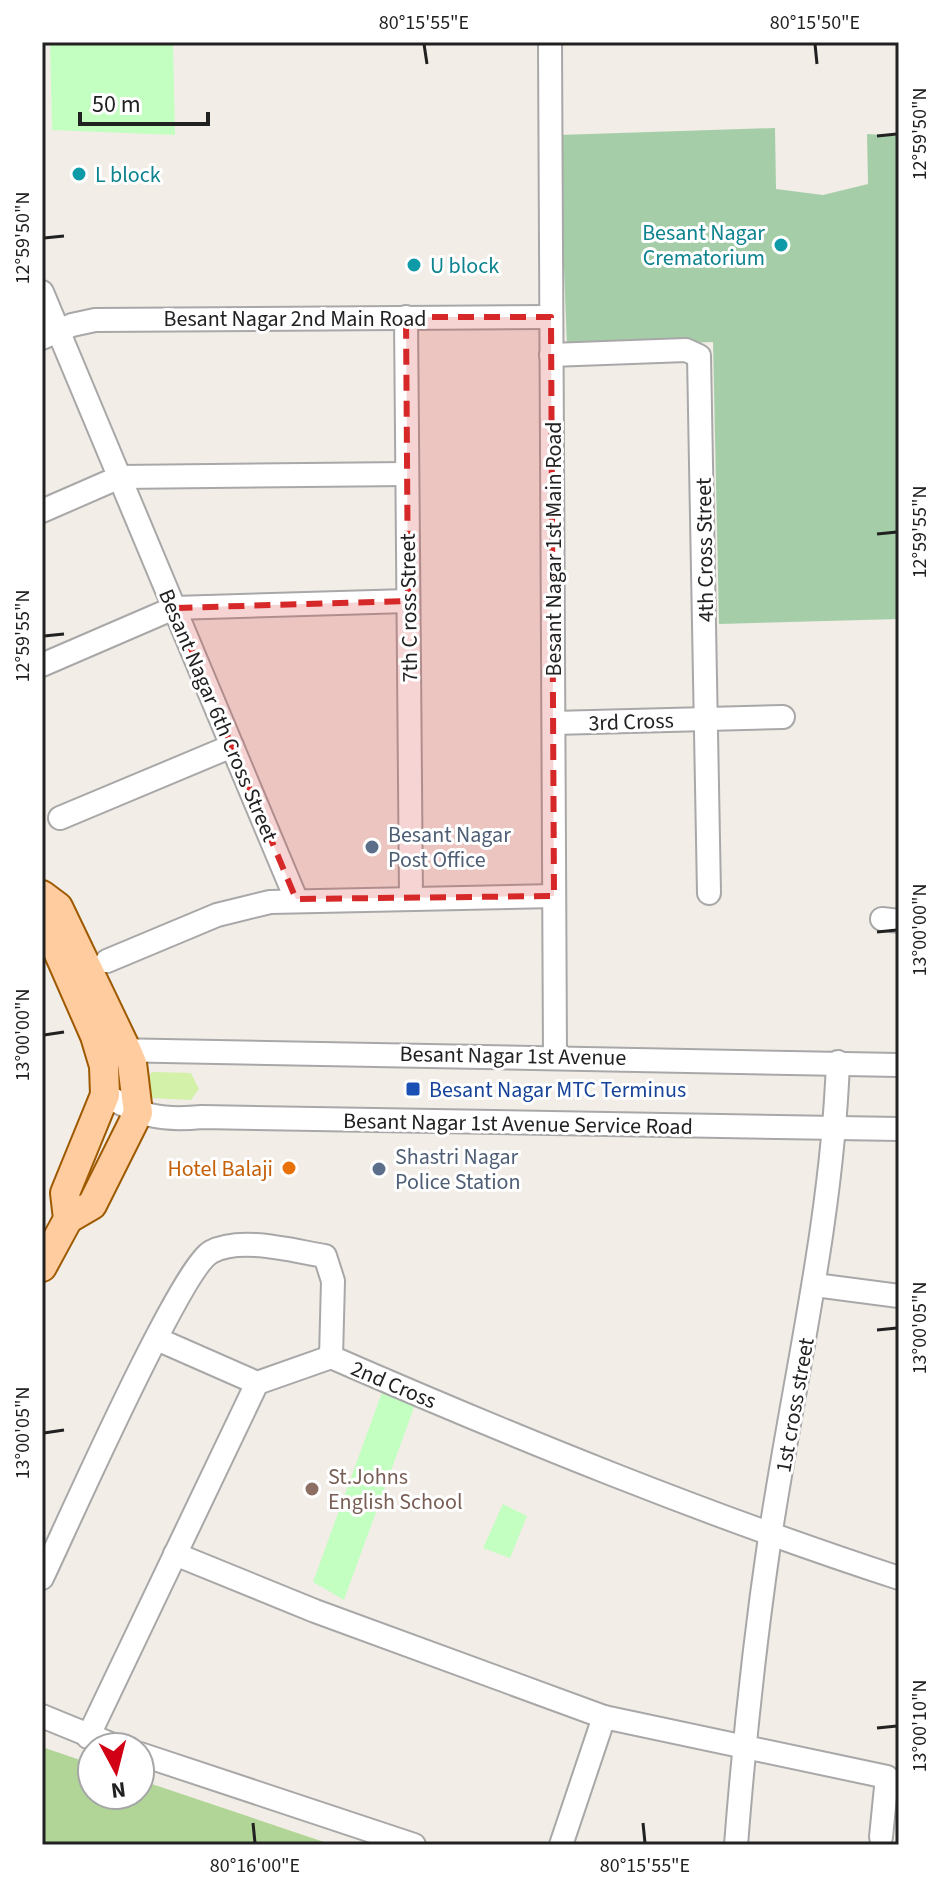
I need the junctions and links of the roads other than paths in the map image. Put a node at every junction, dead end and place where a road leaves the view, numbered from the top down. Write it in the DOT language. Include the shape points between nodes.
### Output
graph roads {
  1 [pos="550,42"];
  2 [pos="42,292"];
  3 [pos="406,317"];
  4 [pos="551,317"];
  5 [pos="50,335"];
  6 [pos="551,355"];
  7 [pos="407,474"];
  8 [pos="120,477"];
  9 [pos="42,511"];
  10 [pos="408,601"];
  11 [pos="174,608"];
  12 [pos="42,665"];
  13 [pos="783,717"];
  14 [pos="708,718"];
  15 [pos="554,723"];
  16 [pos="232,746"];
  17 [pos="60,818"];
  18 [pos="709,893"];
  19 [pos="42,896"];
  20 [pos="554,896"];
  21 [pos="411,898"];
  22 [pos="296,899"];
  23 [pos="42,904"];
  24 [pos="42,915"];
  25 [pos="107,961"];
  26 [pos="107,1045"];
  27 [pos="555,1056"];
  28 [pos="838,1062"];
  29 [pos="899,1065"];
  30 [pos="105,1095"];
  31 [pos="138,1113"];
  32 [pos="835,1129"];
  33 [pos="899,1129"];
  34 [pos="68,1219"];
  35 [pos="42,1267"];
  36 [pos="815,1285"];
  37 [pos="899,1296"];
  38 [pos="157,1339"];
  39 [pos="331,1357"];
  40 [pos="257,1383"];
  41 [pos="771,1536"];
  42 [pos="175,1554"];
  43 [pos="42,1578"];
  44 [pos="899,1578"];
  45 [pos="42,1716"];
  46 [pos="604,1717"];
  47 [pos="91,1731"];
  48 [pos="76,1732"];
  49 [pos="744,1747"];
  50 [pos="156,1759"];
  51 [pos="881,1837"];
  52 [pos="414,1845"];
  53 [pos="561,1845"];
  54 [pos="736,1845"];
  1 -- 4 [label="street, Besant Nagar 1st Main Road"];
  2 -- 5 [label="street, Besant Nagar 6th Cross Street"];
  3 -- 4 [label="street, Besant Nagar 2nd Main Road"];
  3 -- 5 [label="street, Besant Nagar 2nd Main Road" via="95,320"];
  3 -- 7 [label="street, 7th C ross Street"];
  4 -- 6 [label="street, Besant Nagar 1st Main Road"];
  5 -- 8 [label="street, Besant Nagar 6th Cross Street"];
  6 -- 14 [label="street, 4th Cross Street" via="686,350 699,356"];
  6 -- 15 [label="street, Besant Nagar 1st Main Road"];
  7 -- 8 [label="street"];
  7 -- 10 [label="street, 7th C ross Street"];
  8 -- 9 [label="street"];
  8 -- 11 [label="street, Besant Nagar 6th Cross Street"];
  10 -- 11 [label="street"];
  10 -- 21 [label="street, 7th C ross Street"];
  11 -- 12 [label="street"];
  11 -- 16 [label="street, Besant Nagar 6th Cross Street"];
  13 -- 14 [label="street, 3rd Cross"];
  14 -- 15 [label="street, 3rd Cross"];
  14 -- 18 [label="street, 4th Cross Street"];
  15 -- 20 [label="street, Besant Nagar 1st Main Road"];
  16 -- 17 [label="street"];
  16 -- 22 [label="street, Besant Nagar 6th Cross Street"];
  19 -- 23 [label="main road"];
  19 -- 26 [label="main road" via="58,907"];
  20 -- 21 [label="street"];
  20 -- 27 [label="street, Besant Nagar 1st Main Road"];
  21 -- 22 [label="street"];
  22 -- 25 [label="street" via="228,912"];
  24 -- 26 [label="main road"];
  26 -- 27 [label="street, Besant Nagar 1st Avenue"];
  26 -- 30 [label="main road"];
  26 -- 31 [label="main road" via="132,1063"];
  27 -- 28 [label="street, Besant Nagar 1st Avenue"];
  28 -- 29 [label="street, Besant Nagar 1st Avenue"];
  28 -- 32 [label="street, 1st cross street"];
  30 -- 31 [label="street, Besant Nagar 1st Avenue Service Road"];
  30 -- 34 [label="main road" via="65,1193"];
  31 -- 32 [label="street, Besant Nagar 1st Avenue Service Road" via="166,1121 202,1117"];
  31 -- 34 [label="main road" via="92,1205"];
  32 -- 33 [label="street, Besant Nagar 1st Avenue Service Road"];
  32 -- 36 [label="street, 1st cross street"];
  34 -- 35 [label="main road"];
  36 -- 37 [label="street"];
  36 -- 41 [label="street, 1st cross street"];
  38 -- 39 [label="street" via="194,1268 211,1252 255,1244 325,1256 333,1281"];
  38 -- 40 [label="street"];
  38 -- 43 [label="street"];
  39 -- 40 [label="street, 2nd Cross"];
  39 -- 41 [label="street, 2nd Cross"];
  40 -- 42 [label="street"];
  41 -- 44 [label="street, 2nd Cross"];
  41 -- 49 [label="street, 1st cross street"];
  42 -- 46 [label="street"];
  42 -- 47 [label="street"];
  45 -- 48 [label="street"];
  46 -- 49 [label="street"];
  46 -- 53 [label="street"];
  49 -- 51 [label="street" via="887,1777"];
  49 -- 54 [label="street, 1st cross street"];
  50 -- 52 [label="street"];
}
